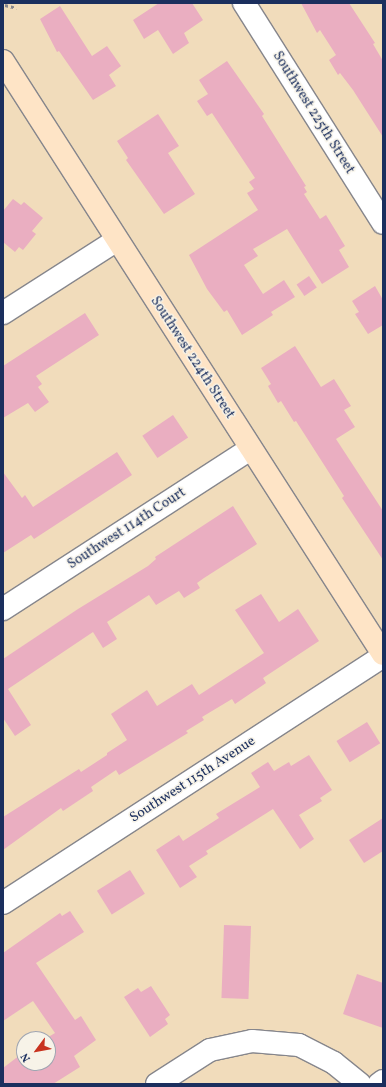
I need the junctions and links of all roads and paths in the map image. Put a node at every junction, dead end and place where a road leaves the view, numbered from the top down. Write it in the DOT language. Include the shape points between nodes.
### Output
graph roads {
  1 [pos="244,3"];
  2 [pos="5,5"];
  3 [pos="17,8"];
  4 [pos="3,61"];
  5 [pos="383,223"];
  6 [pos="117,240"];
  7 [pos="3,313"];
  8 [pos="250,448"];
  9 [pos="3,609"];
  10 [pos="383,655"];
  11 [pos="3,903"];
  12 [pos="383,1082"];
  13 [pos="157,1084"];
  14 [pos="360,1084"];
  15 [pos="379,1084"];
  1 -- 5 [label="street, Southwest 225th Street"];
  2 -- 3 [label="path"];
  4 -- 6 [label="street, Southwest 224th Street"];
  6 -- 7 [label="street"];
  6 -- 8 [label="street, Southwest 224th Street"];
  8 -- 9 [label="street, Southwest 114th Court"];
  8 -- 10 [label="street, Southwest 224th Street"];
  10 -- 11 [label="street, Southwest 115th Avenue"];
  12 -- 15 [label="street"];
  13 -- 14 [label="street" via="210,1050 252,1040 299,1045 334,1063"];
}
